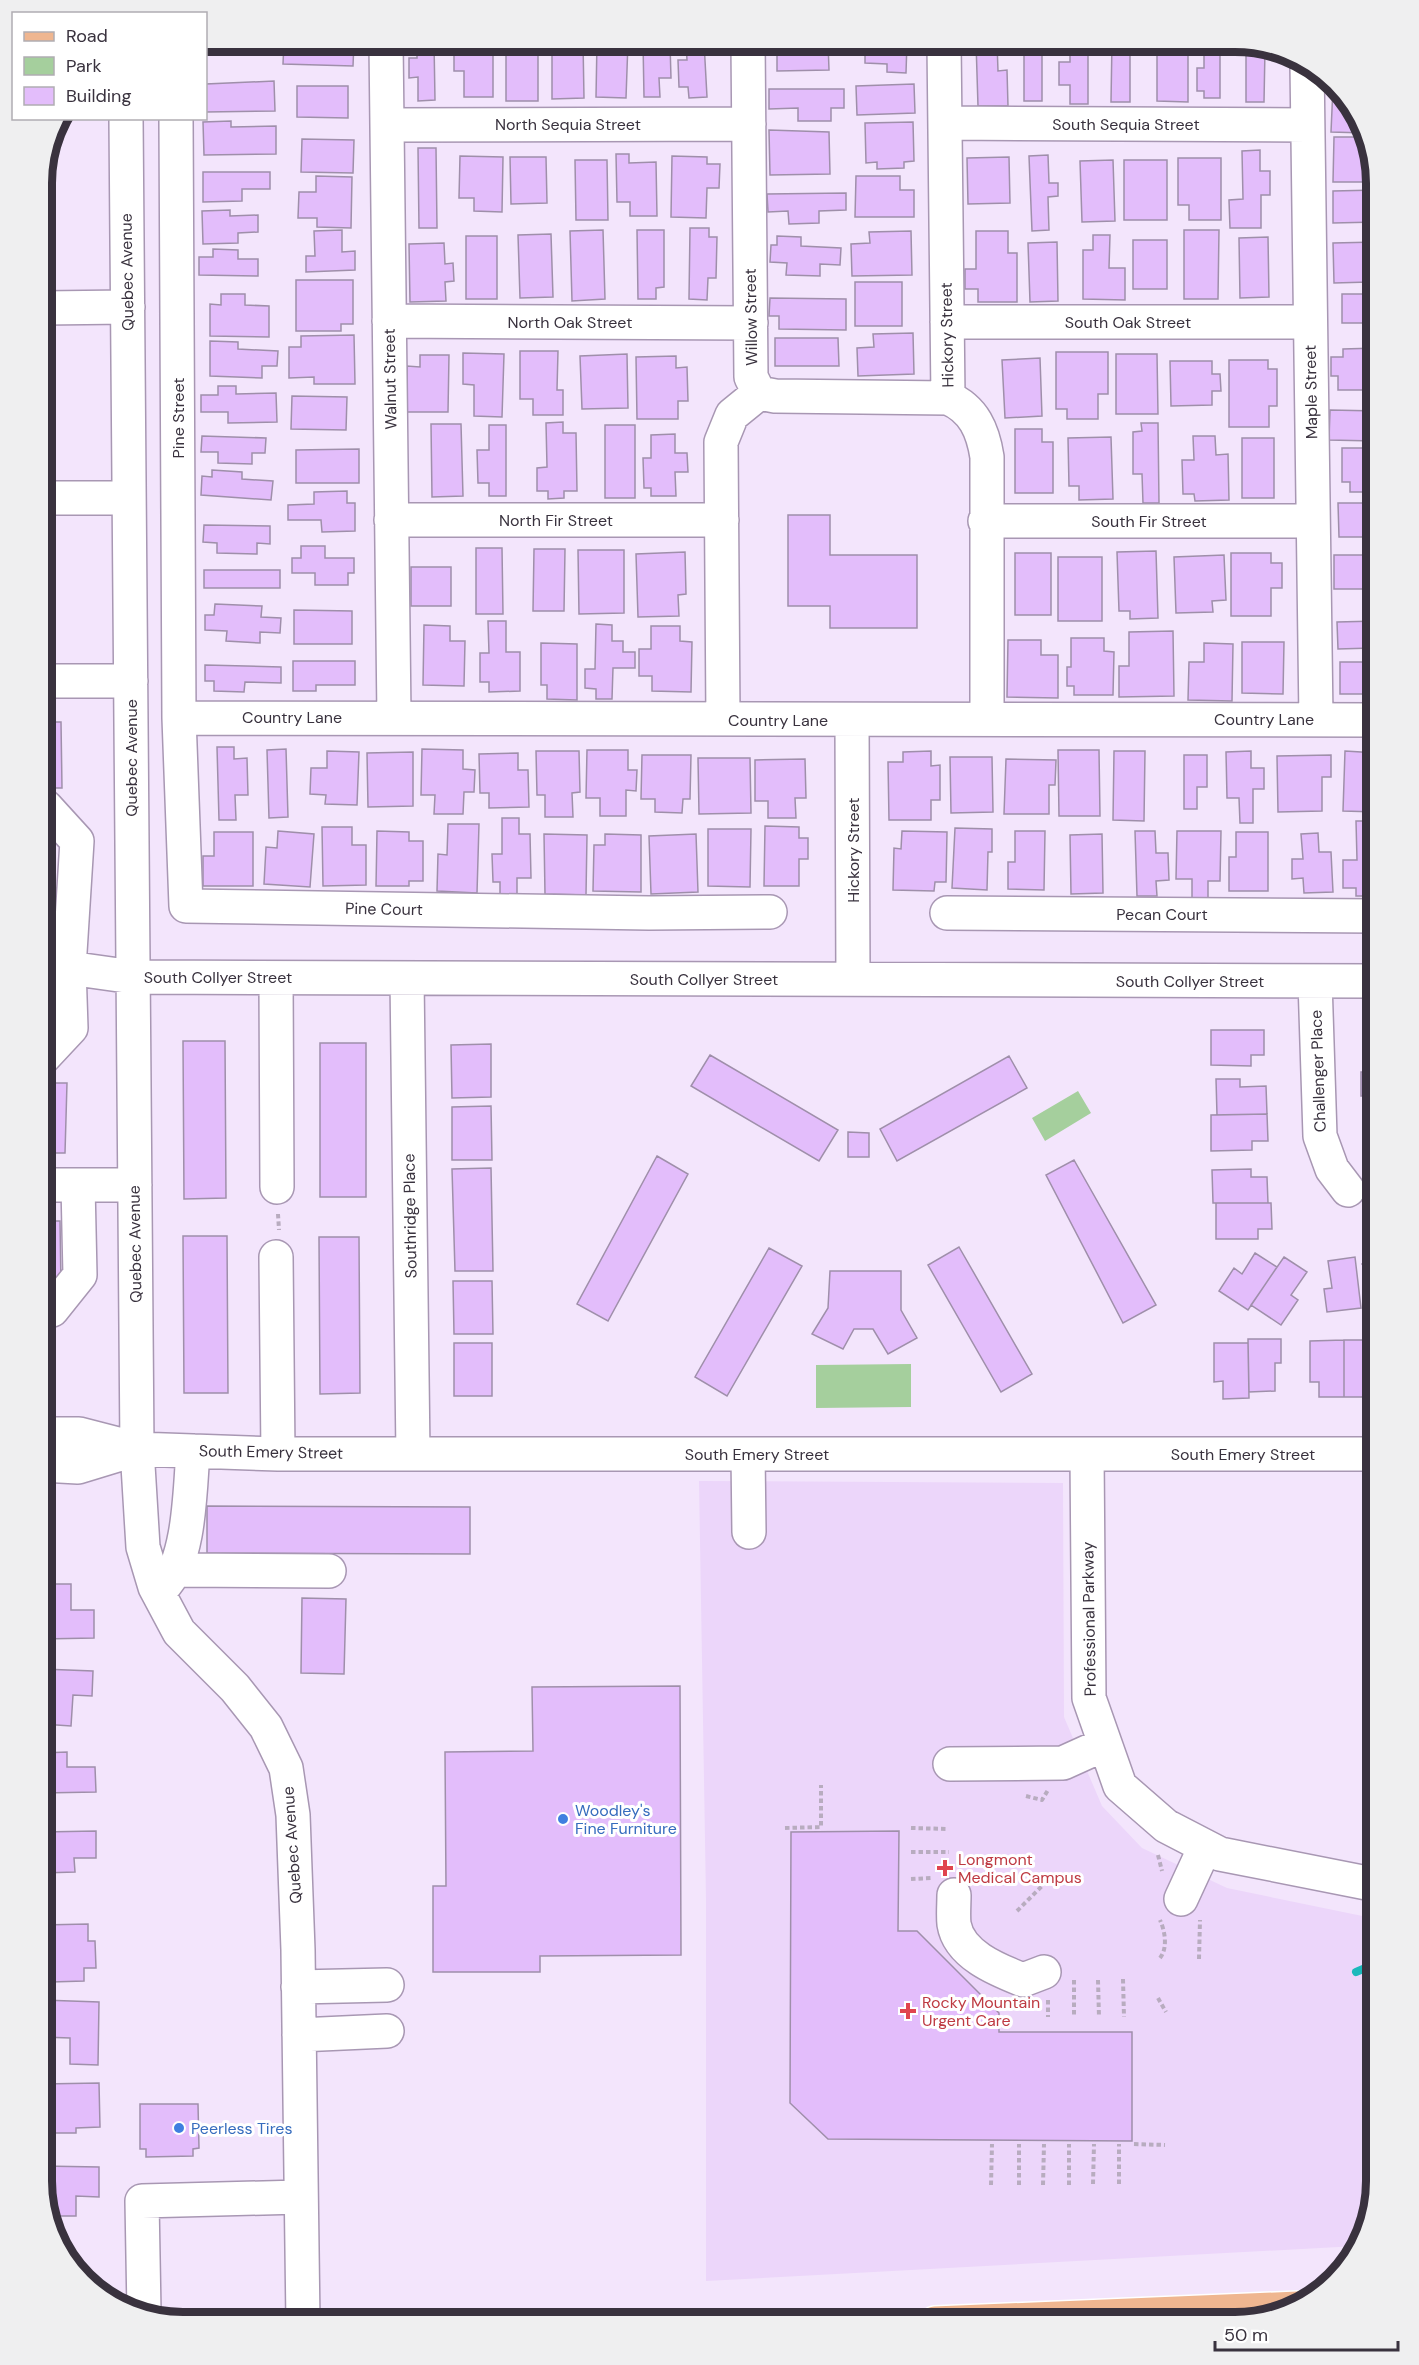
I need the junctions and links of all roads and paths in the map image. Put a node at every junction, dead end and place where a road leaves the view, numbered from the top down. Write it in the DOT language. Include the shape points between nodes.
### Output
graph roads {
  1 [pos="386,53"];
  2 [pos="748,53"];
  3 [pos="944,53"];
  4 [pos="1307,75"];
  5 [pos="126,120"];
  6 [pos="176,120"];
  7 [pos="945,123"];
  8 [pos="748,124"];
  9 [pos="387,125"];
  10 [pos="1308,125"];
  11 [pos="128,307"];
  12 [pos="53,308"];
  13 [pos="389,321"];
  14 [pos="947,322"];
  15 [pos="1310,322"];
  16 [pos="751,323"];
  17 [pos="759,393"];
  18 [pos="948,398"];
  19 [pos="53,498"];
  20 [pos="129,498"];
  21 [pos="391,520"];
  22 [pos="722,520"];
  23 [pos="985,521"];
  24 [pos="1313,521"];
  25 [pos="53,681"];
  26 [pos="131,681"];
  27 [pos="179,717"];
  28 [pos="394,717"];
  29 [pos="723,719"];
  30 [pos="987,719"];
  31 [pos="1316,719"];
  32 [pos="852,720"];
  33 [pos="1366,720"];
  34 [pos="53,814"];
  35 [pos="770,912"];
  36 [pos="947,913"];
  37 [pos="1366,916"];
  38 [pos="53,952"];
  39 [pos="69,968"];
  40 [pos="133,977"];
  41 [pos="276,978"];
  42 [pos="406,978"];
  43 [pos="853,979"];
  44 [pos="1315,981"];
  45 [pos="1366,981"];
  46 [pos="53,1048"];
  47 [pos="52,1185"];
  48 [pos="78,1185"];
  49 [pos="135,1185"];
  50 [pos="1348,1190"];
  51 [pos="278,1197"];
  52 [pos="277,1246"];
  53 [pos="52,1309"];
  54 [pos="52,1434"];
  55 [pos="137,1449"];
  56 [pos="193,1451"];
  57 [pos="278,1454"];
  58 [pos="413,1454"];
  59 [pos="748,1454"];
  60 [pos="1086,1454"];
  61 [pos="1366,1454"];
  62 [pos="52,1466"];
  63 [pos="749,1532"];
  64 [pos="328,1571"];
  65 [pos="167,1581"];
  66 [pos="1105,1744"];
  67 [pos="950,1764"];
  68 [pos="1053,1780"];
  69 [pos="821,1785"];
  70 [pos="1026,1796"];
  71 [pos="785,1828"];
  72 [pos="911,1828"];
  73 [pos="948,1828"];
  74 [pos="1205,1847"];
  75 [pos="1157,1850"];
  76 [pos="911,1852"];
  77 [pos="949,1852"];
  78 [pos="1054,1874"];
  79 [pos="1366,1883"];
  80 [pos="954,1895"];
  81 [pos="1175,1904"];
  82 [pos="1017,1911"];
  83 [pos="1160,1958"];
  84 [pos="1199,1959"];
  85 [pos="1059,1976"];
  86 [pos="1124,1979"];
  87 [pos="1098,1980"];
  88 [pos="387,1985"];
  89 [pos="298,1987"];
  90 [pos="1158,1998"];
  91 [pos="1166,2013"];
  92 [pos="1074,2017"];
  93 [pos="1099,2017"];
  94 [pos="1124,2017"];
  95 [pos="387,2031"];
  96 [pos="298,2035"];
  97 [pos="992,2144"];
  98 [pos="1020,2144"];
  99 [pos="1044,2144"];
  100 [pos="1069,2144"];
  101 [pos="1094,2144"];
  102 [pos="1119,2144"];
  103 [pos="1134,2144"];
  104 [pos="1164,2145"];
  105 [pos="1093,2184"];
  106 [pos="1119,2184"];
  107 [pos="991,2185"];
  108 [pos="1019,2185"];
  109 [pos="1043,2185"];
  110 [pos="1069,2185"];
  111 [pos="300,2197"];
  112 [pos="144,2306"];
  113 [pos="1260,2310"];
  114 [pos="303,2312"];
  115 [pos="1201,2312"];
  1 -- 9 [label="street, Walnut Street"];
  2 -- 8 [label="street, Willow Street"];
  3 -- 7 [label="street, Hickory Street"];
  4 -- 10 [label="street, Maple Street"];
  5 -- 11 [label="street, Quebec Avenue"];
  6 -- 27 [label="street, Pine Street"];
  7 -- 10 [label="street, South Sequia Street"];
  7 -- 14 [label="street, Hickory Street"];
  8 -- 9 [label="street, North Sequia Street"];
  8 -- 16 [label="street, Willow Street"];
  9 -- 13 [label="street, Walnut Street"];
  10 -- 15 [label="street, Maple Street"];
  11 -- 12 [label="street"];
  11 -- 20 [label="street, Quebec Avenue"];
  13 -- 16 [label="street, North Oak Street"];
  13 -- 21 [label="street, Walnut Street"];
  14 -- 15 [label="street, South Oak Street"];
  14 -- 18 [label="street, Hickory Street"];
  15 -- 24 [label="street, Maple Street"];
  16 -- 17 [label="street, Willow Street" via="751,377"];
  17 -- 18 [label="street"];
  17 -- 22 [label="street" via="732,416 721,442"];
  18 -- 23 [label="street, Hickory Street" via="972,415 983,434 987,457"];
  19 -- 20 [label="street"];
  20 -- 26 [label="street, Quebec Avenue"];
  21 -- 22 [label="street, North Fir Street"];
  21 -- 28 [label="street, Walnut Street"];
  22 -- 29 [label="street"];
  23 -- 24 [label="street, South Fir Street"];
  23 -- 30 [label="street, Hickory Street"];
  24 -- 31 [label="street, Maple Street"];
  25 -- 26 [label="street"];
  26 -- 40 [label="street, Quebec Avenue"];
  27 -- 28 [label="street, Country Lane"];
  27 -- 35 [label="street, Pine Court" via="186,906"];
  28 -- 29 [label="street, Country Lane"];
  29 -- 32 [label="street, Country Lane"];
  30 -- 31 [label="street, Country Lane"];
  30 -- 32 [label="street, Country Lane"];
  31 -- 33 [label="street, Country Lane"];
  32 -- 43 [label="street, Hickory Street"];
  34 -- 39 [label="street" via="77,841"];
  36 -- 37 [label="street, Pecan Court"];
  38 -- 39 [label="street"];
  39 -- 40 [label="street, South Collyer Street"];
  39 -- 46 [label="street" via="71,1028"];
  40 -- 41 [label="street, South Collyer Street"];
  40 -- 49 [label="street, Quebec Avenue"];
  41 -- 42 [label="street, South Collyer Street"];
  41 -- 51 [label="street"];
  42 -- 43 [label="street, South Collyer Street"];
  42 -- 58 [label="street, Southridge Place"];
  43 -- 44 [label="street, South Collyer Street"];
  44 -- 45 [label="street, South Collyer Street"];
  44 -- 50 [label="street, Challenger Place" via="1320,1136 1332,1169"];
  47 -- 48 [label="street"];
  48 -- 49 [label="street"];
  48 -- 53 [label="street" via="80,1275"];
  49 -- 55 [label="street, Quebec Avenue"];
  51 -- 52 [label="path"];
  52 -- 57 [label="street"];
  54 -- 55 [label="street, South Emery Street" via="79,1434"];
  55 -- 56 [label="street, South Emery Street"];
  55 -- 62 [label="street, South Emery Street" via="78,1467"];
  55 -- 65 [label="street, Quebec Avenue" via="143,1547"];
  56 -- 57 [label="street, South Emery Street"];
  56 -- 65 [label="street" via="183,1541"];
  57 -- 58 [label="street, South Emery Street"];
  58 -- 59 [label="street, South Emery Street"];
  59 -- 60 [label="street, South Emery Street"];
  59 -- 63 [label="street"];
  60 -- 61 [label="street, South Emery Street"];
  60 -- 66 [label="street, Professional Parkway" via="1089,1698"];
  64 -- 65 [label="street"];
  65 -- 89 [label="street, Quebec Avenue" via="179,1632 235,1688 266,1727 286,1768 293,1815"];
  66 -- 67 [label="street" via="1063,1763"];
  66 -- 74 [label="street, Professional Parkway" via="1120,1786 1166,1826"];
  68 -- 70 [label="path" via="1042,1800"];
  69 -- 71 [label="path" via="821,1827"];
  72 -- 73 [label="path"];
  74 -- 79 [label="street, Professional Parkway" via="1220,1854"];
  74 -- 81 [label="street"];
  75 -- 81 [label="path"];
  76 -- 77 [label="path"];
  78 -- 82 [label="path"];
  80 -- 85 [label="street" via="954,1926 970,1951 996,1970 1023,1980"];
  81 -- 83 [label="path" via="1164,1929 1164,1952"];
  81 -- 84 [label="path"];
  85 -- 92 [label="path"];
  86 -- 94 [label="path"];
  87 -- 93 [label="path"];
  88 -- 89 [label="street"];
  89 -- 96 [label="street, Quebec Avenue"];
  90 -- 91 [label="path"];
  95 -- 96 [label="street"];
  96 -- 111 [label="street, Quebec Avenue"];
  97 -- 107 [label="path"];
  98 -- 108 [label="path"];
  99 -- 109 [label="path"];
  100 -- 110 [label="path"];
  101 -- 105 [label="path"];
  102 -- 106 [label="path"];
  103 -- 104 [label="path"];
  111 -- 112 [label="street" via="142,2201"];
  111 -- 114 [label="street, Quebec Avenue"];
  113 -- 115 [label="main road"];
}
